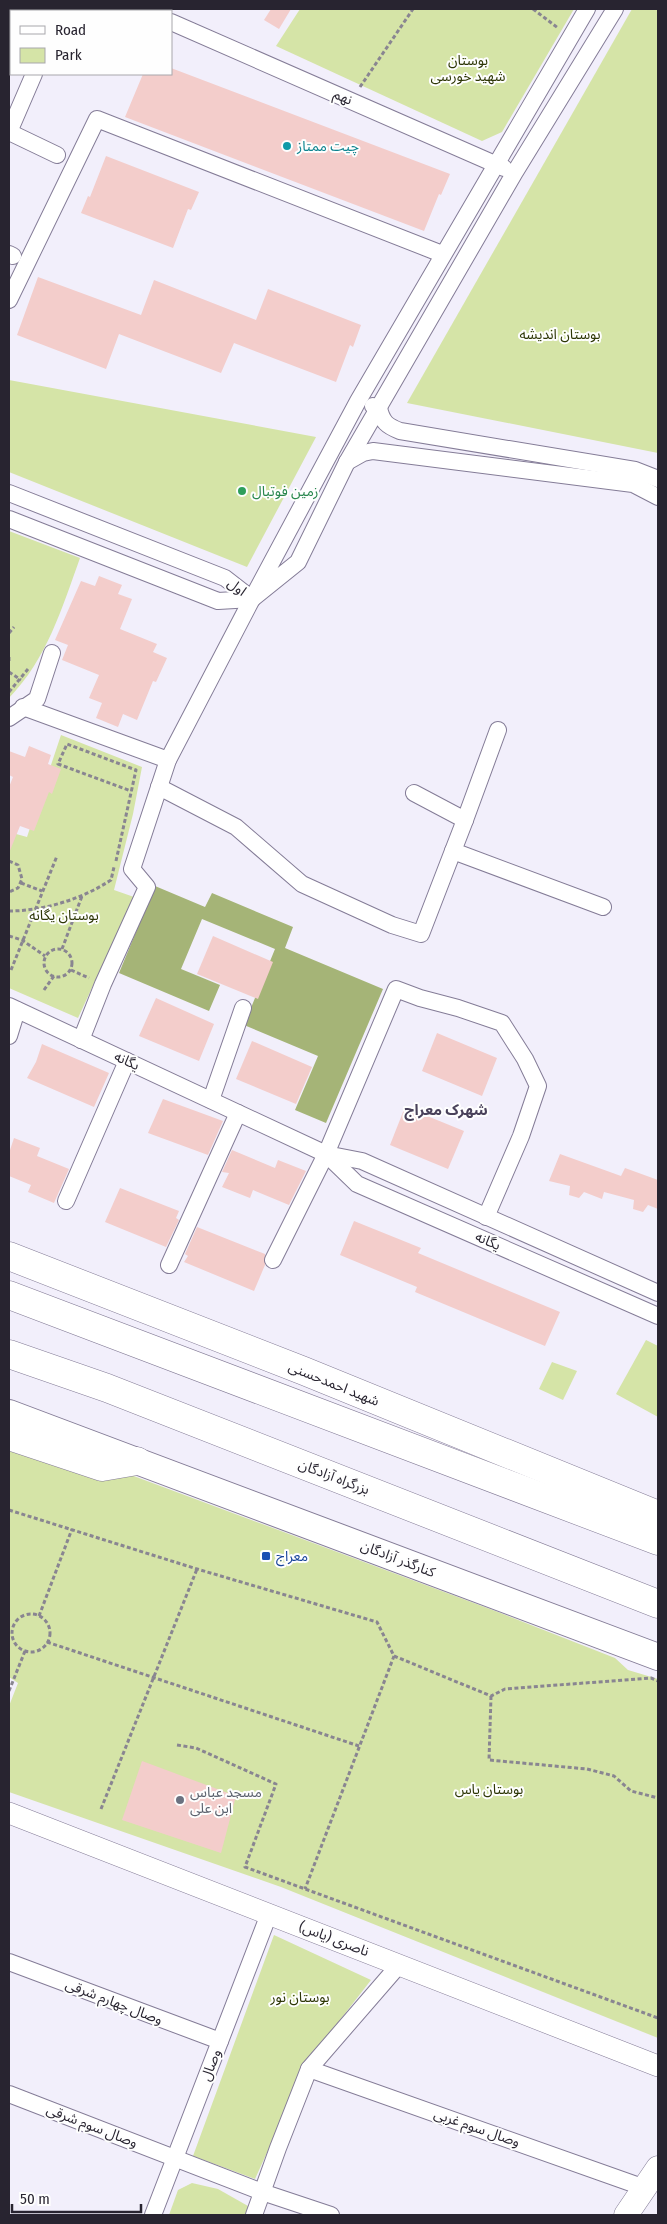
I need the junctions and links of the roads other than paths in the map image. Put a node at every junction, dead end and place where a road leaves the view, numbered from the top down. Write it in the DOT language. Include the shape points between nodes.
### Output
graph roads {
  1 [pos="587,9"];
  2 [pos="615,9"];
  3 [pos="172,22"];
  4 [pos="34,75"];
  5 [pos="9,132"];
  6 [pos="57,155"];
  7 [pos="496,164"];
  8 [pos="515,172"];
  9 [pos="442,254"];
  10 [pos="9,300"];
  11 [pos="358,401"];
  12 [pos="379,408"];
  13 [pos="347,462"];
  14 [pos="658,479"];
  15 [pos="9,493"];
  16 [pos="658,497"];
  17 [pos="9,519"];
  18 [pos="252,599"];
  19 [pos="52,653"];
  20 [pos="23,707"];
  21 [pos="9,718"];
  22 [pos="498,730"];
  23 [pos="168,760"];
  24 [pos="158,786"];
  25 [pos="414,793"];
  26 [pos="465,820"];
  27 [pos="453,851"];
  28 [pos="602,907"];
  29 [pos="13,1008"];
  30 [pos="243,1008"];
  31 [pos="9,1036"];
  32 [pos="81,1040"];
  33 [pos="127,1061"];
  34 [pos="211,1100"];
  35 [pos="238,1113"];
  36 [pos="326,1154"];
  37 [pos="66,1201"];
  38 [pos="486,1217"];
  39 [pos="9,1256"];
  40 [pos="273,1260"];
  41 [pos="169,1265"];
  42 [pos="658,1293"];
  43 [pos="9,1295"];
  44 [pos="658,1316"];
  45 [pos="9,1354"];
  46 [pos="9,1413"];
  47 [pos="9,1436"];
  48 [pos="137,1461"];
  49 [pos="658,1515"];
  50 [pos="658,1541"];
  51 [pos="658,1604"];
  52 [pos="658,1657"];
  53 [pos="9,1813"];
  54 [pos="269,1914"];
  55 [pos="9,1962"];
  56 [pos="399,1965"];
  57 [pos="220,2042"];
  58 [pos="658,2066"];
  59 [pos="309,2069"];
  60 [pos="9,2094"];
  61 [pos="176,2157"];
  62 [pos="658,2168"];
  63 [pos="645,2188"];
  64 [pos="262,2192"];
  65 [pos="153,2215"];
  66 [pos="254,2215"];
  67 [pos="331,2215"];
  68 [pos="626,2215"];
  1 -- 7 [label="street"];
  2 -- 8 [label="street"];
  3 -- 7 [label="street, نهم"];
  4 -- 5 [label="street"];
  5 -- 6 [label="street"];
  7 -- 8 [label="street, نهم"];
  7 -- 9 [label="street"];
  8 -- 12 [label="street"];
  9 -- 10 [label="street" via="97,119"];
  9 -- 11 [label="street"];
  11 -- 12 [label="street"];
  11 -- 18 [label="street"];
  12 -- 13 [label="street"];
  12 -- 14 [label="street" via="381,420 400,431 635,470"];
  13 -- 16 [label="street" via="373,451 382,452 633,484"];
  13 -- 18 [label="street" via="298,562"];
  15 -- 18 [label="street, اول" via="225,578"];
  17 -- 18 [label="street, اول" via="218,601"];
  18 -- 23 [label="street"];
  19 -- 20 [label="street" via="37,699"];
  20 -- 21 [label="street"];
  20 -- 23 [label="street"];
  22 -- 26 [label="street"];
  23 -- 24 [label="street"];
  24 -- 27 [label="street" via="236,827 302,884 392,925 421,934"];
  24 -- 32 [label="street" via="132,869 147,887"];
  25 -- 26 [label="street"];
  26 -- 27 [label="street"];
  27 -- 28 [label="street"];
  29 -- 31 [label="street"];
  29 -- 32 [label="street, یگانه"];
  30 -- 34 [label="street"];
  32 -- 33 [label="street, یگانه"];
  33 -- 34 [label="street, یگانه"];
  33 -- 37 [label="street"];
  34 -- 35 [label="street, یگانه"];
  35 -- 36 [label="street, یگانه"];
  35 -- 41 [label="street"];
  36 -- 38 [label="street, یگانه" via="362,1161"];
  36 -- 38 [label="street" via="396,990 502,1023 538,1086 521,1136"];
  36 -- 40 [label="street"];
  36 -- 44 [label="street, یگانه" via="357,1184"];
  38 -- 42 [label="street, یگانه"];
  39 -- 49 [label="highway, شهید احمدحسنی" via="304,1371"];
  43 -- 50 [label="highway"];
  45 -- 51 [label="highway, بزرگراه آزادگان" via="107,1388"];
  46 -- 48 [label="main road, کنارگذر آزادگان"];
  47 -- 48 [label="highway" via="102,1467"];
  48 -- 52 [label="main road, کنارگذر آزادگان"];
  53 -- 54 [label="street, ناصری (یاس)"];
  54 -- 56 [label="street, ناصری (یاس)"];
  54 -- 57 [label="street, وصال"];
  55 -- 57 [label="street, وصال چهارم شرقی"];
  56 -- 58 [label="street, ناصری (یاس)"];
  56 -- 59 [label="street"];
  57 -- 61 [label="street, وصال"];
  59 -- 63 [label="street, وصال سوم غربی"];
  59 -- 64 [label="street"];
  60 -- 61 [label="street, وصال سوم شرقی"];
  61 -- 64 [label="street, وصال سوم شرقی"];
  61 -- 65 [label="street, وصال"];
  62 -- 63 [label="main road"];
  63 -- 68 [label="main road"];
  64 -- 66 [label="street"];
  64 -- 67 [label="street, وصال سوم شرقی"];
}
